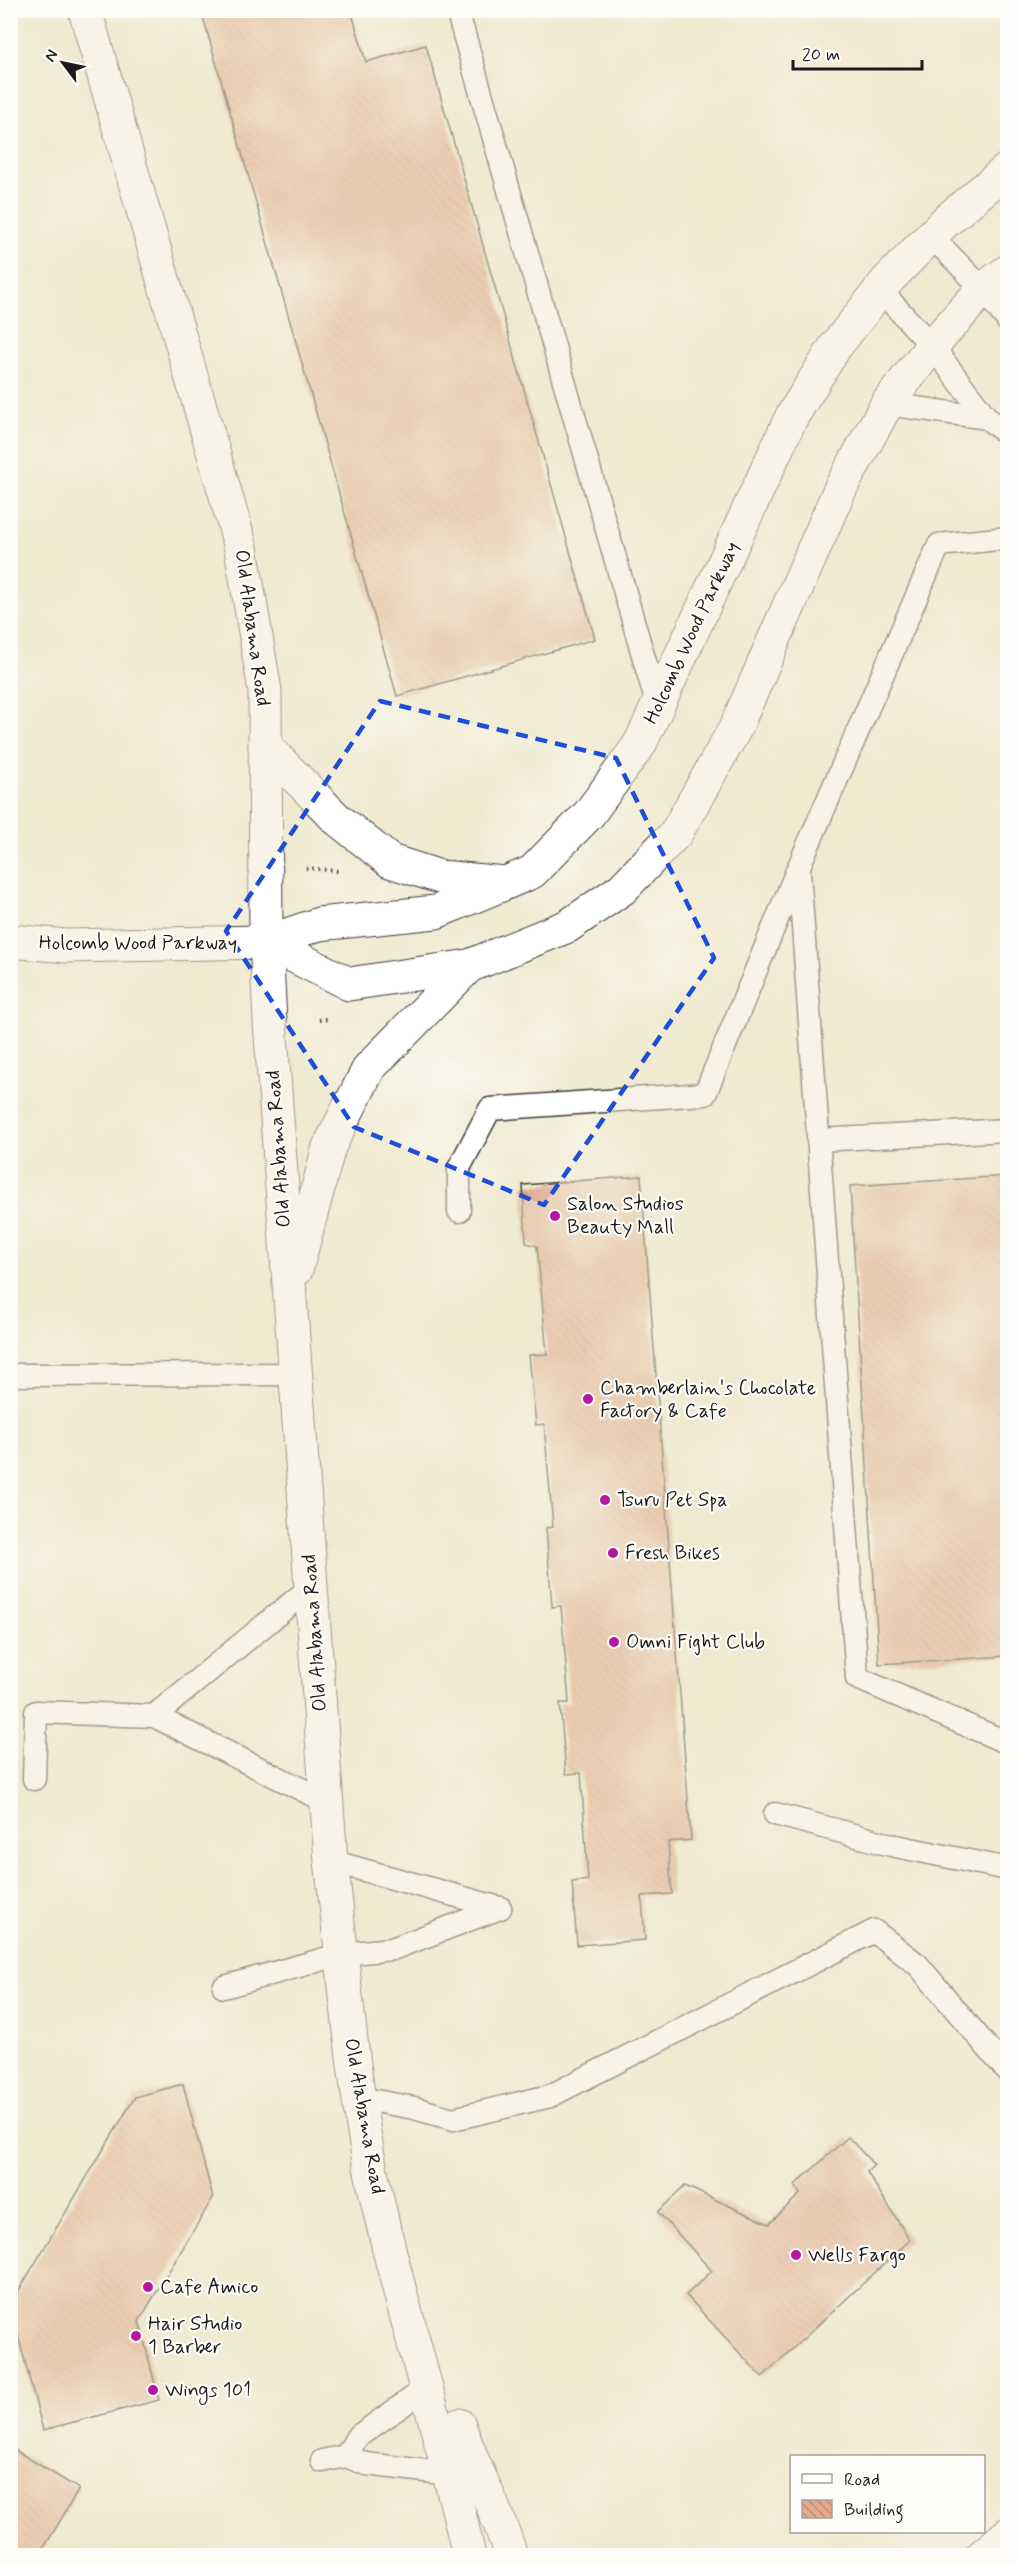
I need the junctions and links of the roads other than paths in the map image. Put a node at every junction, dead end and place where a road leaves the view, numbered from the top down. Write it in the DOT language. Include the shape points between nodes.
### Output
graph roads {
  1 [pos="85,10"];
  2 [pos="457,10"];
  3 [pos="1008,169"];
  4 [pos="931,236"];
  5 [pos="995,280"];
  6 [pos="880,290"];
  7 [pos="1008,321"];
  8 [pos="932,346"];
  9 [pos="887,404"];
  10 [pos="987,418"];
  11 [pos="1008,435"];
  12 [pos="1008,538"];
  13 [pos="658,707"];
  14 [pos="265,746"];
  15 [pos="799,867"];
  16 [pos="505,883"];
  17 [pos="10,941"];
  18 [pos="266,942"];
  19 [pos="469,966"];
  20 [pos="1008,1130"];
  21 [pos="818,1140"];
  22 [pos="459,1211"];
  23 [pos="289,1294"];
  24 [pos="296,1374"];
  25 [pos="10,1375"];
  26 [pos="312,1586"];
  27 [pos="154,1716"];
  28 [pos="1008,1743"];
  29 [pos="34,1779"];
  30 [pos="327,1802"];
  31 [pos="775,1814"];
  32 [pos="331,1860"];
  33 [pos="1008,1869"];
  34 [pos="342,1954"];
  35 [pos="224,1987"];
  36 [pos="1008,2072"];
  37 [pos="359,2098"];
  38 [pos="405,2302"];
  39 [pos="428,2387"];
  40 [pos="346,2456"];
  41 [pos="322,2461"];
  42 [pos="451,2474"];
  43 [pos="1008,2534"];
  44 [pos="470,2556"];
  45 [pos="511,2556"];
  46 [pos="982,2556"];
  1 -- 14 [label="main road, Old Alabama Road" via="242,548 265,692"];
  2 -- 13 [label="lane"];
  3 -- 4 [label="main road, Holcomb Wood Parkway"];
  4 -- 5 [label="lane"];
  4 -- 6 [label="main road, Holcomb Wood Parkway"];
  5 -- 7 [label="lane"];
  5 -- 8 [label="main road, Holcomb Wood Parkway"];
  6 -- 8 [label="lane"];
  6 -- 13 [label="main road, Holcomb Wood Parkway" via="836,347 791,418"];
  8 -- 9 [label="main road, Holcomb Wood Parkway"];
  8 -- 10 [label="lane"];
  9 -- 10 [label="lane"];
  9 -- 19 [label="main road, Holcomb Wood Parkway" via="840,489 736,727 676,833 622,889 568,926"];
  10 -- 11 [label="lane"];
  12 -- 15 [label="lane" via="939,545"];
  13 -- 16 [label="main road, Holcomb Wood Parkway" via="640,744 589,814 532,872"];
  14 -- 16 [label="main road" via="337,819 390,861 440,877"];
  14 -- 18 [label="main road, Old Alabama Road"];
  15 -- 21 [label="lane"];
  15 -- 22 [label="lane" via="705,1094 490,1109 459,1168"];
  16 -- 18 [label="main road, Holcomb Wood Parkway" via="436,912 319,924"];
  17 -- 18 [label="main road, Holcomb Wood Parkway" via="67,946"];
  18 -- 19 [label="main road, Holcomb Wood Parkway" via="349,984"];
  18 -- 23 [label="main road, Old Alabama Road"];
  19 -- 23 [label="main road" via="369,1068 329,1147"];
  20 -- 21 [label="lane"];
  21 -- 28 [label="lane" via="857,1678"];
  23 -- 24 [label="main road, Old Alabama Road"];
  24 -- 25 [label="lane"];
  24 -- 26 [label="main road, Old Alabama Road"];
  26 -- 27 [label="lane"];
  26 -- 30 [label="main road, Old Alabama Road"];
  27 -- 29 [label="lane" via="36,1712"];
  27 -- 30 [label="lane"];
  30 -- 32 [label="main road, Old Alabama Road"];
  31 -- 33 [label="lane" via="891,1845"];
  32 -- 34 [label="main road, Old Alabama Road"];
  32 -- 34 [label="lane" via="500,1908 392,1949"];
  34 -- 35 [label="lane"];
  34 -- 37 [label="main road, Old Alabama Road"];
  36 -- 37 [label="lane" via="918,1965 874,1931 550,2096 453,2119"];
  37 -- 38 [label="main road, Old Alabama Road" via="372,2176"];
  38 -- 39 [label="main road, Old Alabama Road"];
  38 -- 45 [label="main road, Old Alabama Road" via="445,2382 471,2462"];
  39 -- 40 [label="lane" via="357,2437"];
  39 -- 42 [label="main road, Old Alabama Road"];
  40 -- 41 [label="lane"];
  40 -- 42 [label="lane" via="366,2464"];
  42 -- 44 [label="main road, Old Alabama Road"];
  43 -- 46 [label="main road"];
}
